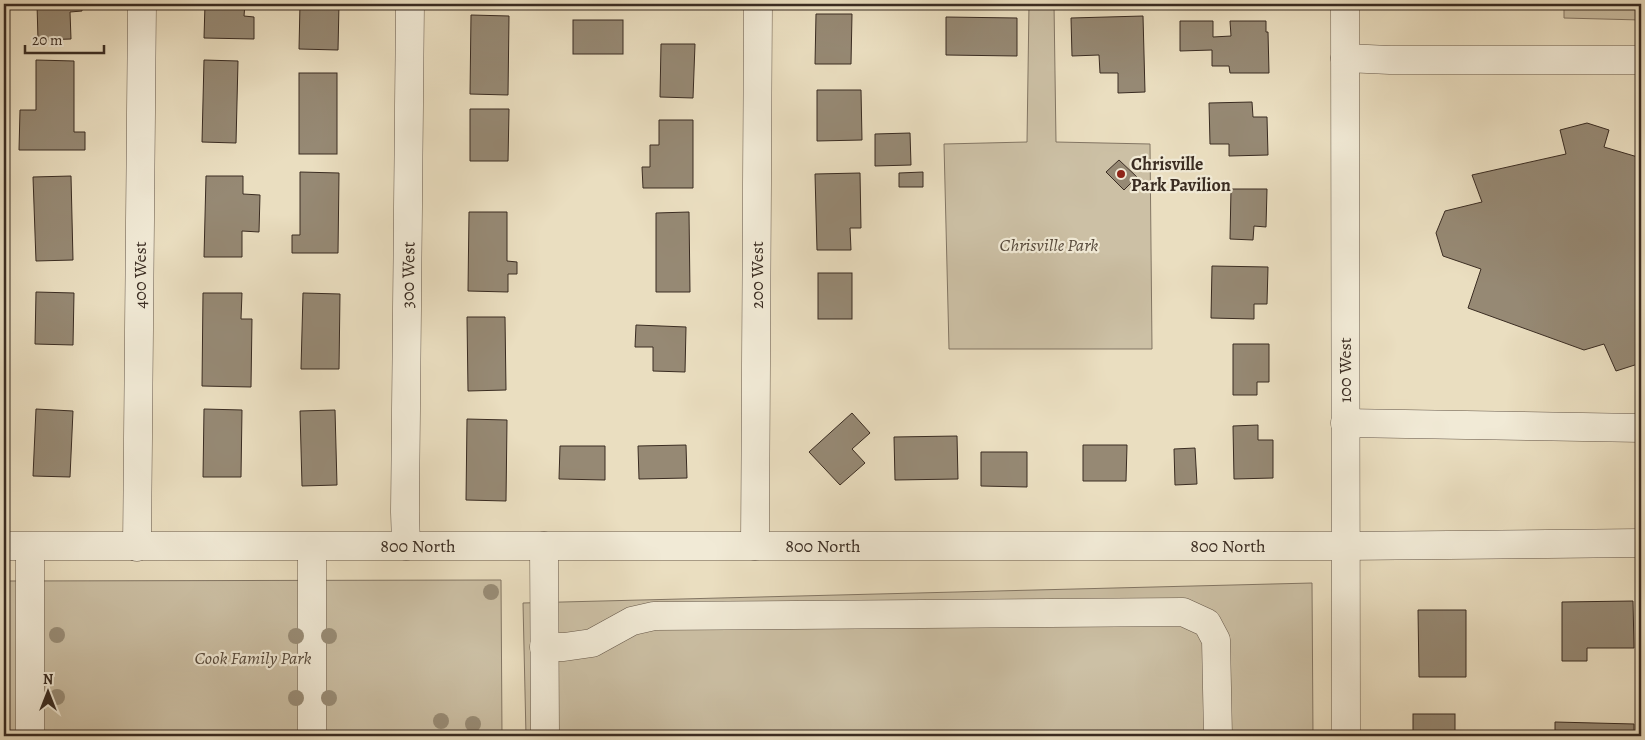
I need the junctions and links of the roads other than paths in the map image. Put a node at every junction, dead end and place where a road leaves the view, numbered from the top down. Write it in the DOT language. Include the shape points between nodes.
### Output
graph roads {
  1 [pos="142,4"];
  2 [pos="410,4"];
  3 [pos="758,4"];
  4 [pos="1345,4"];
  5 [pos="1345,58"];
  6 [pos="1641,60"];
  7 [pos="1345,423"];
  8 [pos="1641,428"];
  9 [pos="1641,543"];
  10 [pos="406,546"];
  11 [pos="544,546"];
  12 [pos="755,546"];
  13 [pos="1345,546"];
  14 [pos="17,547"];
  15 [pos="137,547"];
  16 [pos="312,547"];
  17 [pos="544,647"];
  18 [pos="30,736"];
  19 [pos="312,736"];
  20 [pos="545,736"];
  21 [pos="1218,736"];
  22 [pos="1346,736"];
  1 -- 15 [label="street, 400 West"];
  2 -- 10 [label="street, 300 West"];
  3 -- 12 [label="street, 200 West"];
  4 -- 5 [label="street, 100 West"];
  5 -- 6 [label="street"];
  5 -- 7 [label="street, 100 West"];
  7 -- 8 [label="street"];
  7 -- 13 [label="street, 100 West"];
  9 -- 13 [label="street, 800 North"];
  10 -- 11 [label="street, 800 North"];
  10 -- 16 [label="street, 800 North"];
  11 -- 12 [label="street, 800 North"];
  11 -- 17 [label="street"];
  12 -- 13 [label="street, 800 North"];
  13 -- 22 [label="street, 100 West"];
  14 -- 15 [label="street, 800 North"];
  14 -- 18 [label="street"];
  15 -- 16 [label="street, 800 North"];
  16 -- 19 [label="street"];
  17 -- 20 [label="street"];
  17 -- 21 [label="street" via="592,644 632,621 654,616 1183,612 1207,623 1216,640"];
}
